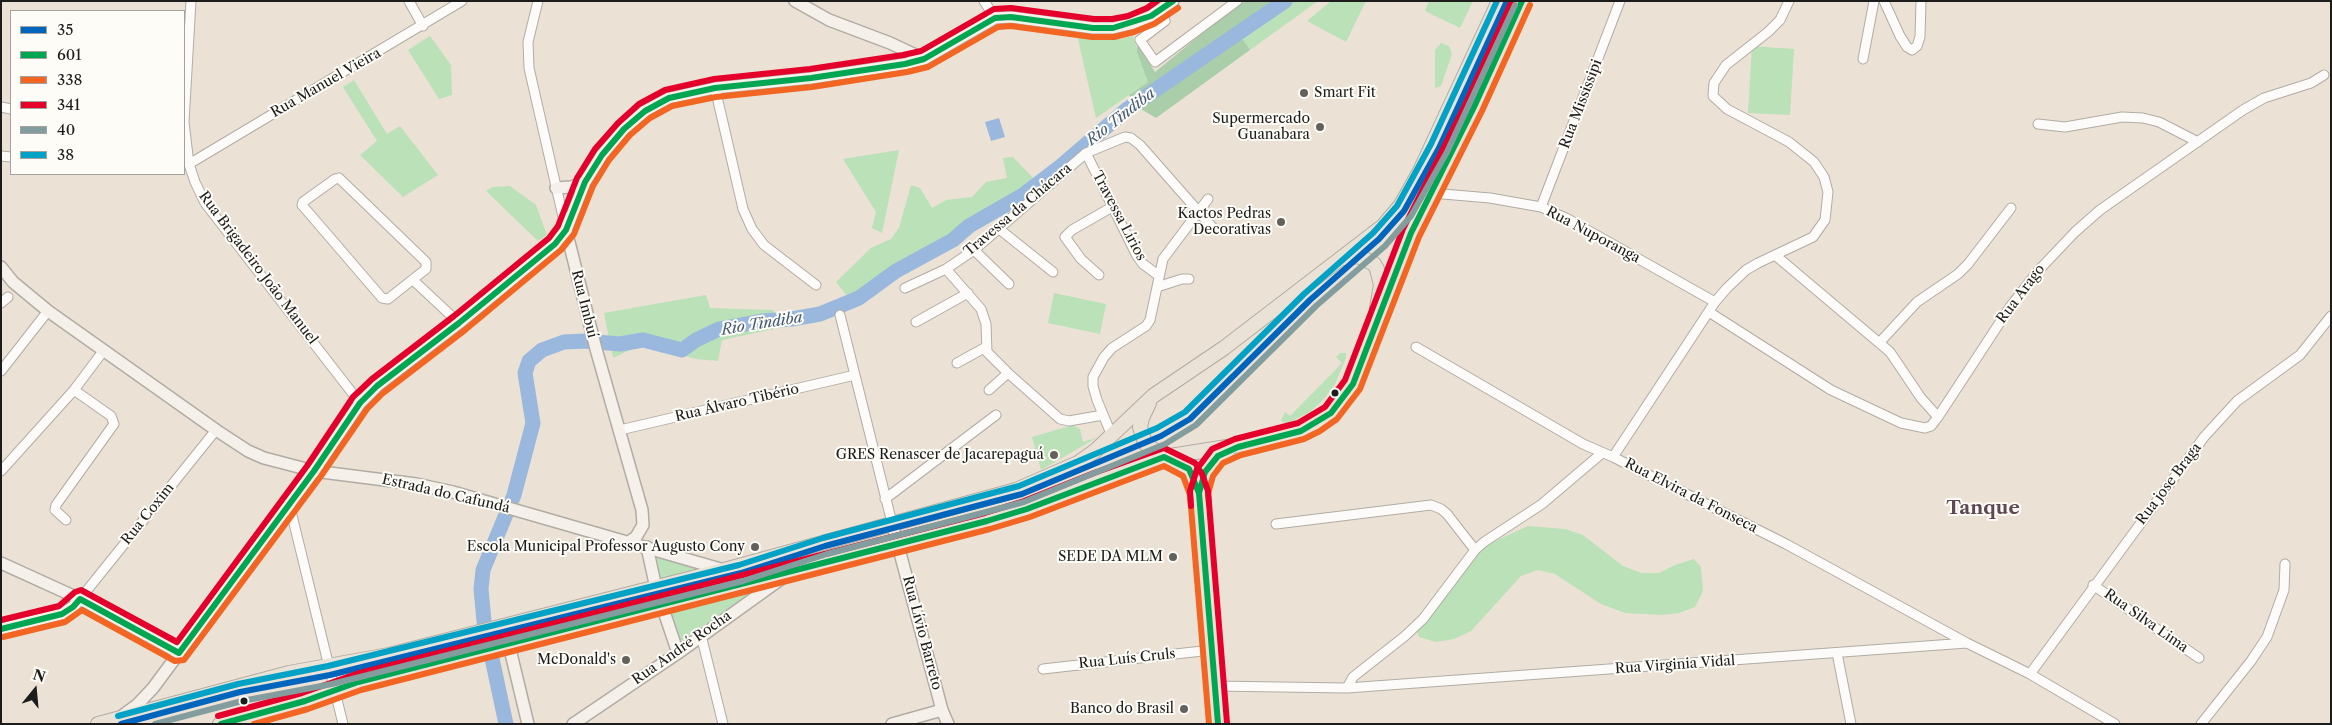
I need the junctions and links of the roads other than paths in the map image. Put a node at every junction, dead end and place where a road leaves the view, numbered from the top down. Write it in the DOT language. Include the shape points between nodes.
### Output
graph roads {
  1 [pos="191,1"];
  2 [pos="409,1"];
  3 [pos="462,1"];
  4 [pos="538,1"];
  5 [pos="795,1"];
  6 [pos="984,1"];
  7 [pos="1173,1"];
  8 [pos="1237,1"];
  9 [pos="1498,1"];
  10 [pos="1522,1"];
  11 [pos="1620,1"];
  12 [pos="1790,1"];
  13 [pos="1874,1"];
  14 [pos="1884,1"];
  15 [pos="1921,1"];
  16 [pos="1157,12"];
  17 [pos="995,18"];
  18 [pos="423,26"];
  19 [pos="924,59"];
  20 [pos="1864,59"];
  21 [pos="2324,75"];
  22 [pos="715,88"];
  23 [pos="185,105"];
  24 [pos="2038,124"];
  25 [pos="185,130"];
  26 [pos="2198,142"];
  27 [pos="1086,153"];
  28 [pos="189,164"];
  29 [pos="585,182"];
  30 [pos="556,188"];
  31 [pos="1431,193"];
  32 [pos="1208,198"];
  33 [pos="1112,207"];
  34 [pos="1542,207"];
  35 [pos="2011,208"];
  36 [pos="1197,211"];
  37 [pos="998,228"];
  38 [pos="1213,228"];
  39 [pos="566,230"];
  40 [pos="974,250"];
  41 [pos="1776,255"];
  42 [pos="1343,258"];
  43 [pos="1,267"];
  44 [pos="946,269"];
  45 [pos="1053,272"];
  46 [pos="1099,274"];
  47 [pos="1158,275"];
  48 [pos="1189,279"];
  49 [pos="413,280"];
  50 [pos="816,284"];
  51 [pos="1009,284"];
  52 [pos="1157,287"];
  53 [pos="905,288"];
  54 [pos="968,293"];
  55 [pos="1715,302"];
  56 [pos="48,310"];
  57 [pos="1709,312"];
  58 [pos="840,315"];
  59 [pos="2331,316"];
  60 [pos="916,322"];
  61 [pos="459,323"];
  62 [pos="1371,339"];
  63 [pos="1880,342"];
  64 [pos="986,347"];
  65 [pos="1416,347"];
  66 [pos="104,350"];
  67 [pos="957,363"];
  68 [pos="1,371"];
  69 [pos="1008,374"];
  70 [pos="855,375"];
  71 [pos="74,390"];
  72 [pos="989,390"];
  73 [pos="1153,396"];
  74 [pos="360,403"];
  75 [pos="996,415"];
  76 [pos="1103,416"];
  77 [pos="1938,417"];
  78 [pos="216,430"];
  79 [pos="620,430"];
  80 [pos="1112,436"];
  81 [pos="1238,447"];
  82 [pos="1602,453"];
  83 [pos="1164,457"];
  84 [pos="1613,457"];
  85 [pos="1,471"];
  86 [pos="314,471"];
  87 [pos="1199,494"];
  88 [pos="885,499"];
  89 [pos="289,503"];
  90 [pos="66,520"];
  91 [pos="892,522"];
  92 [pos="1276,524"];
  93 [pos="630,541"];
  94 [pos="898,544"];
  95 [pos="647,547"];
  96 [pos="1475,550"];
  97 [pos="1,563"];
  98 [pos="2285,564"];
  99 [pos="724,570"];
  100 [pos="790,572"];
  101 [pos="2094,585"];
  102 [pos="656,588"];
  103 [pos="80,599"];
  104 [pos="662,605"];
  105 [pos="1,628"];
  106 [pos="701,635"];
  107 [pos="1967,643"];
  108 [pos="509,645"];
  109 [pos="1211,650"];
  110 [pos="179,653"];
  111 [pos="678,653"];
  112 [pos="1837,653"];
  113 [pos="2199,658"];
  114 [pos="328,667"];
  115 [pos="1043,668"];
  116 [pos="2030,674"];
  117 [pos="1214,686"];
  118 [pos="1347,688"];
  119 [pos="334,690"];
  120 [pos="942,710"];
  121 [pos="118,718"];
  122 [pos="98,724"];
  123 [pos="220,724"];
  124 [pos="343,724"];
  125 [pos="528,724"];
  126 [pos="573,724"];
  127 [pos="723,724"];
  128 [pos="892,724"];
  129 [pos="948,724"];
  130 [pos="1218,724"];
  131 [pos="1851,724"];
  132 [pos="2115,724"];
  133 [pos="2201,724"];
  1 -- 23 [label="street, Rua Brigadeiro João Manuel"];
  2 -- 18 [label="street"];
  3 -- 18 [label="street, Rua Manuel Vieira"];
  4 -- 30 [label="street, Rua Imbuí" via="528,42 529,68"];
  5 -- 19 [label="main road" via="829,20"];
  6 -- 17 [label="street"];
  7 -- 16 [label="main road"];
  8 -- 16 [label="street" via="1155,62 1140,40 1165,20"];
  9 -- 42 [label="main road" via="1454,100 1401,205 1383,226"];
  10 -- 31 [label="main road"];
  11 -- 34 [label="street, Rua Mississipi"];
  12 -- 41 [label="street" via="1780,20 1726,65 1714,82 1714,96 1727,109 1789,142 1814,162 1824,178 1828,192 1826,220 1813,237"];
  13 -- 20 [label="street"];
  14 -- 15 [label="street" via="1900,36 1912,50 1920,37"];
  16 -- 17 [label="main road" via="1113,28"];
  17 -- 19 [label="main road"];
  18 -- 28 [label="street, Rua Manuel Vieira"];
  19 -- 22 [label="main road" via="811,78"];
  21 -- 26 [label="street, Rua Arago" via="2311,83 2264,98"];
  22 -- 29 [label="main road" via="669,98 645,111 602,155"];
  22 -- 50 [label="street" via="743,209 752,229 764,246"];
  24 -- 26 [label="street" via="2065,127 2122,117 2143,118 2159,122"];
  25 -- 28 [label="street, Rua Brigadeiro João Manuel"];
  26 -- 77 [label="street, Rua Arago" via="2100,210 2049,258 2010,307"];
  27 -- 33 [label="street, Travessa Lírios"];
  27 -- 36 [label="street, Travessa da Chácara" via="1116,139 1131,138"];
  27 -- 37 [label="street, Travessa da Chácara"];
  28 -- 74 [label="street, Rua Brigadeiro João Manuel" via="205,203"];
  29 -- 30 [label="main road"];
  29 -- 39 [label="main road"];
  30 -- 39 [label="street, Rua Imbuí"];
  31 -- 34 [label="street, Rua Nuporanga" via="1507,200"];
  31 -- 62 [label="main road" via="1411,233"];
  32 -- 36 [label="street"];
  33 -- 46 [label="street" via="1065,237 1081,259"];
  33 -- 47 [label="street, Travessa Lírios" via="1137,256"];
  34 -- 55 [label="street, Rua Nuporanga"];
  35 -- 63 [label="street" via="1968,264 1917,302"];
  36 -- 38 [label="street, Travessa da Chácara"];
  36 -- 47 [label="street" via="1168,251"];
  37 -- 40 [label="street, Travessa da Chácara"];
  37 -- 45 [label="street"];
  39 -- 61 [label="main road" via="555,244"];
  39 -- 79 [label="main road, Rua Imbuí"];
  40 -- 44 [label="street, Travessa da Chácara"];
  40 -- 51 [label="street"];
  41 -- 55 [label="street" via="1746,270"];
  41 -- 63 [label="street"];
  42 -- 62 [label="main road" via="1364,258 1374,264 1380,276"];
  42 -- 73 [label="main road" via="1224,348"];
  43 -- 56 [label="main road, Estrada do Cafundá" via="13,282"];
  44 -- 53 [label="street, Travessa da Chácara"];
  44 -- 54 [label="street"];
  47 -- 52 [label="street"];
  48 -- 52 [label="street"];
  49 -- 49 [label="street" via="388,299 382,298 302,203 335,179 341,180 425,260 426,269"];
  49 -- 61 [label="street"];
  52 -- 76 [label="street" via="1146,326 1112,348 1097,369 1093,386"];
  54 -- 60 [label="street"];
  54 -- 64 [label="street" via="984,316"];
  55 -- 57 [label="street"];
  56 -- 66 [label="main road, Estrada do Cafundá"];
  56 -- 68 [label="street"];
  57 -- 77 [label="street" via="1800,372 1863,406 1915,428 1931,426"];
  57 -- 84 [label="street"];
  58 -- 70 [label="street, Rua Lívio Barreto"];
  59 -- 101 [label="street, Rua jose Braga" via="2300,355 2237,401 2218,420"];
  61 -- 74 [label="main road" via="377,386"];
  62 -- 81 [label="main road" via="1353,384 1331,413 1301,431"];
  63 -- 77 [label="street" via="1899,362 1920,398"];
  64 -- 67 [label="street"];
  64 -- 69 [label="street" via="990,357"];
  65 -- 82 [label="street, Rua Elvira da Fonseca"];
  66 -- 71 [label="street"];
  66 -- 78 [label="main road, Estrada do Cafundá"];
  69 -- 72 [label="street"];
  69 -- 76 [label="street" via="1060,419 1069,421"];
  70 -- 79 [label="street, Rua Álvaro Tibério"];
  70 -- 88 [label="street, Rua Lívio Barreto"];
  71 -- 85 [label="street"];
  71 -- 90 [label="street" via="111,416 114,424 56,505 55,510"];
  73 -- 80 [label="main road"];
  73 -- 83 [label="main road" via="1142,418 1141,434 1146,445"];
  74 -- 86 [label="main road"];
  75 -- 88 [label="street"];
  76 -- 80 [label="street"];
  78 -- 86 [label="main road, Estrada do Cafundá" via="264,458"];
  78 -- 103 [label="street, Rua Coxim"];
  79 -- 93 [label="main road, Rua Imbuí" via="643,519 640,531"];
  80 -- 91 [label="main road" via="1078,463 1041,481"];
  81 -- 83 [label="main road"];
  81 -- 87 [label="main road" via="1211,462"];
  82 -- 84 [label="street, Rua Elvira da Fonseca"];
  82 -- 96 [label="street" via="1542,504"];
  83 -- 87 [label="main road" via="1189,469"];
  83 -- 94 [label="main road" via="1027,509"];
  84 -- 107 [label="street, Rua Elvira da Fonseca" via="1786,544"];
  86 -- 89 [label="main road"];
  86 -- 93 [label="main road, Estrada do Cafundá" via="416,484"];
  87 -- 109 [label="main road"];
  88 -- 91 [label="street, Rua Lívio Barreto"];
  89 -- 110 [label="main road"];
  89 -- 114 [label="street"];
  91 -- 94 [label="main road, Rua Lívio Barreto"];
  91 -- 99 [label="main road"];
  92 -- 96 [label="street" via="1431,505 1446,514"];
  93 -- 95 [label="main road, Estrada do Cafundá"];
  94 -- 100 [label="main road"];
  94 -- 120 [label="main road, Rua Lívio Barreto"];
  95 -- 99 [label="main road, Estrada do Cafundá"];
  95 -- 102 [label="main road"];
  96 -- 118 [label="street" via="1422,619 1353,677"];
  97 -- 103 [label="main road"];
  98 -- 133 [label="street" via="2284,590 2267,637"];
  99 -- 102 [label="main road"];
  100 -- 104 [label="main road"];
  100 -- 106 [label="main road, Rua André Rocha"];
  101 -- 113 [label="street, Rua Silva Lima"];
  101 -- 116 [label="street, Rua jose Braga"];
  102 -- 104 [label="main road"];
  102 -- 114 [label="main road" via="389,655"];
  103 -- 105 [label="main road" via="62,614"];
  103 -- 110 [label="main road"];
  104 -- 108 [label="main road"];
  104 -- 111 [label="main road"];
  106 -- 111 [label="main road, Rua André Rocha"];
  106 -- 127 [label="street"];
  107 -- 112 [label="street, Rua Virginia Vidal"];
  107 -- 116 [label="street"];
  108 -- 119 [label="main road"];
  108 -- 125 [label="main road"];
  109 -- 115 [label="street, Rua Luís Cruls"];
  109 -- 117 [label="main road"];
  110 -- 121 [label="main road" via="146,696"];
  111 -- 126 [label="main road, Rua André Rocha"];
  112 -- 118 [label="street, Rua Virginia Vidal"];
  112 -- 131 [label="street"];
  114 -- 119 [label="street"];
  114 -- 121 [label="main road" via="289,673"];
  116 -- 132 [label="street"];
  117 -- 118 [label="street, Rua Virginia Vidal"];
  117 -- 130 [label="main road"];
  119 -- 123 [label="main road"];
  119 -- 124 [label="street"];
  120 -- 128 [label="main road"];
  120 -- 129 [label="main road, Rua Lívio Barreto"];
  121 -- 122 [label="main road"];
}
